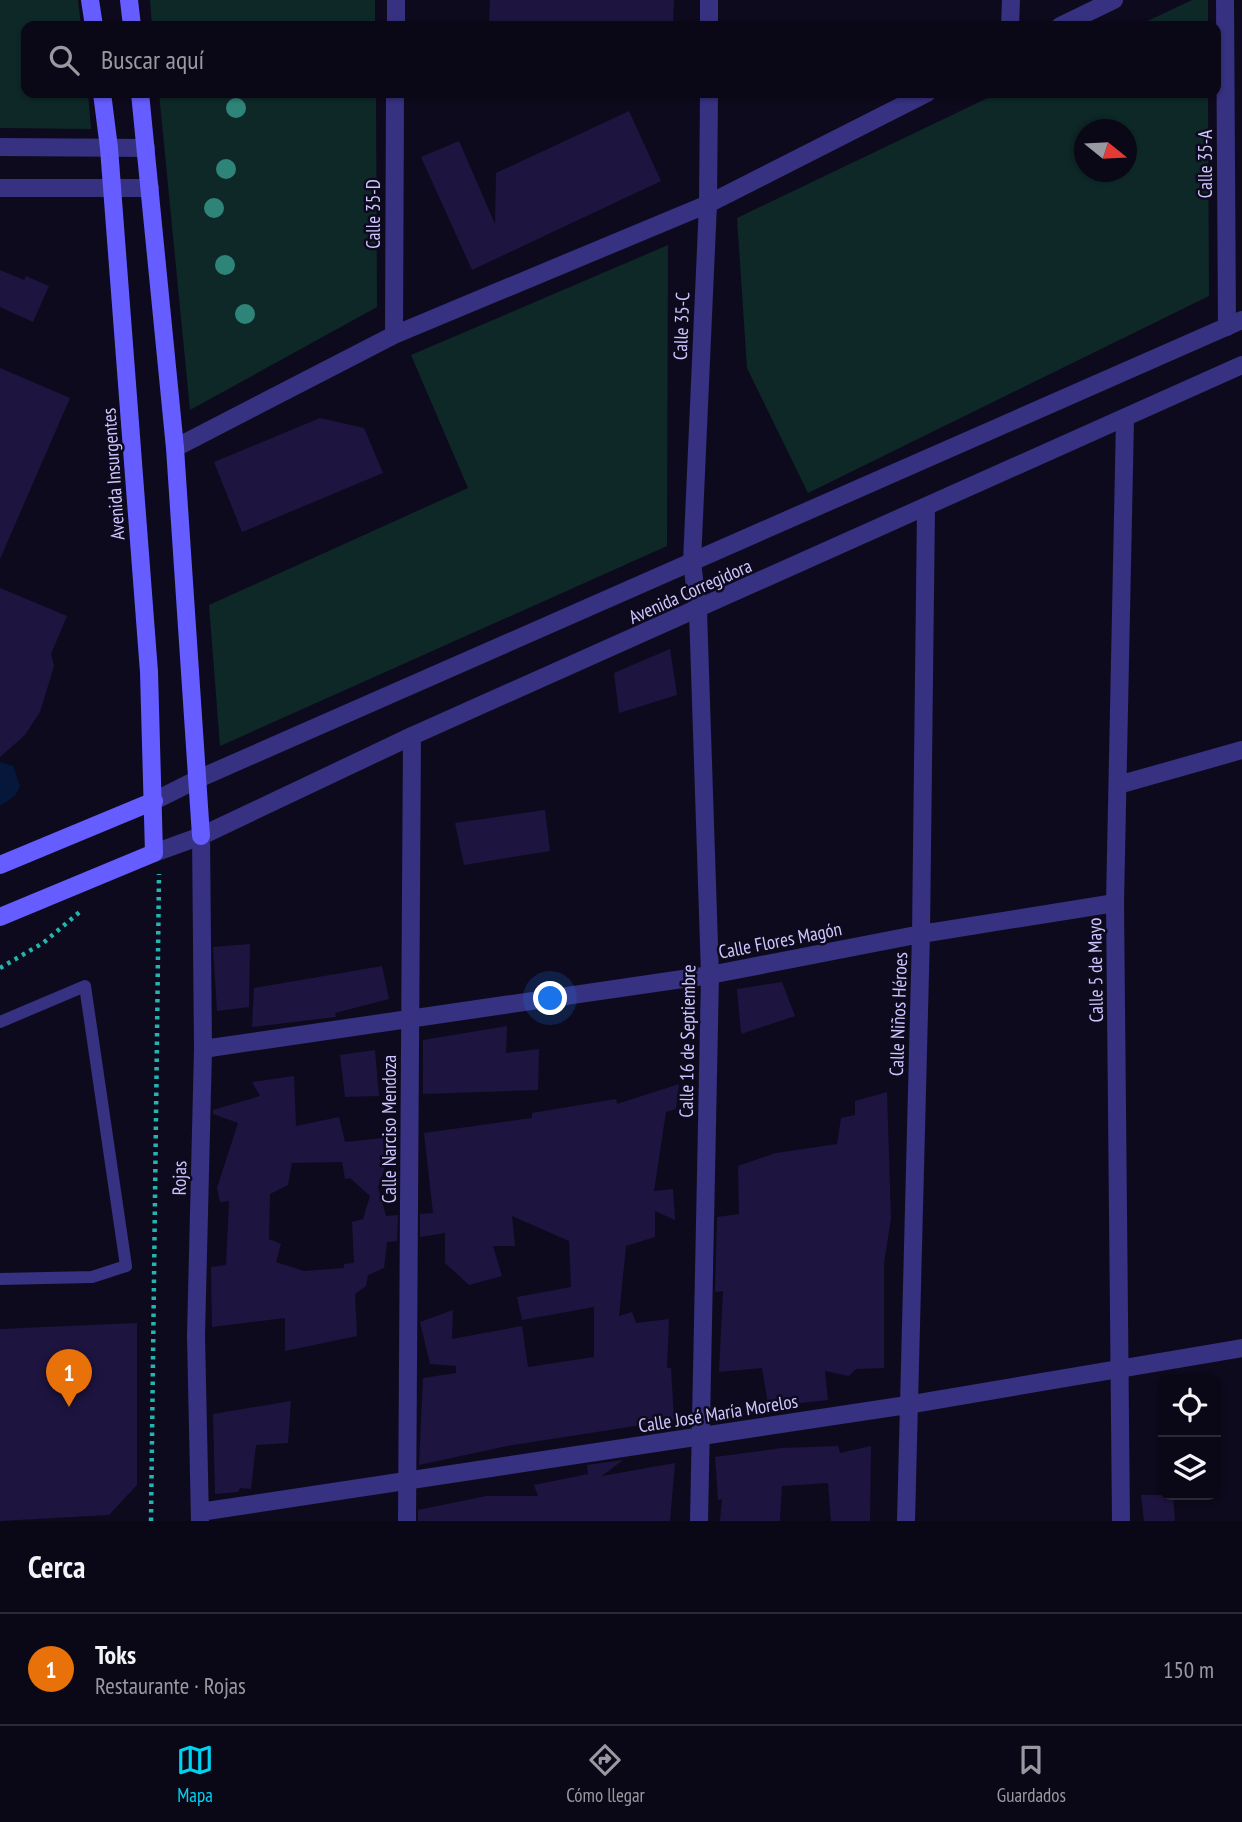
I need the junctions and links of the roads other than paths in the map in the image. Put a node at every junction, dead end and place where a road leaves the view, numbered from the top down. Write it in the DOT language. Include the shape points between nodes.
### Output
graph roads {
  1 [pos="90,0"];
  2 [pos="129,0"];
  3 [pos="396,0"];
  4 [pos="709,0"];
  5 [pos="1011,0"];
  6 [pos="1114,0"];
  7 [pos="1224,0"];
  8 [pos="93,21"];
  9 [pos="131,21"];
  10 [pos="396,21"];
  11 [pos="709,21"];
  12 [pos="1010,21"];
  13 [pos="1070,21"];
  14 [pos="103,98"];
  15 [pos="141,98"];
  16 [pos="395,98"];
  17 [pos="709,98"];
  18 [pos="918,98"];
  19 [pos="0,147"];
  20 [pos="110,148"];
  21 [pos="146,148"];
  22 [pos="0,188"];
  23 [pos="112,188"];
  24 [pos="150,188"];
  25 [pos="708,204"];
  26 [pos="1234,324"];
  27 [pos="394,335"];
  28 [pos="1242,365"];
  29 [pos="1125,419"];
  30 [pos="175,448"];
  31 [pos="926,508"];
  32 [pos="692,562"];
  33 [pos="698,611"];
  34 [pos="412,736"];
  35 [pos="1242,750"];
  36 [pos="198,779"];
  37 [pos="1118,785"];
  38 [pos="155,801"];
  39 [pos="201,836"];
  40 [pos="154,853"];
  41 [pos="0,865"];
  42 [pos="1115,903"];
  43 [pos="0,917"];
  44 [pos="921,934"];
  45 [pos="710,975"];
  46 [pos="410,1020"];
  47 [pos="0,1022"];
  48 [pos="202,1049"];
  49 [pos="0,1279"];
  50 [pos="1242,1348"];
  51 [pos="1122,1368"];
  52 [pos="907,1405"];
  53 [pos="700,1437"];
  54 [pos="408,1482"];
  55 [pos="200,1516"];
  56 [pos="407,1521"];
  57 [pos="699,1521"];
  58 [pos="906,1521"];
  59 [pos="1121,1521"];
  1 -- 8 [label="main road"];
  2 -- 9 [label="main road"];
  3 -- 10 [label="street"];
  4 -- 11 [label="street"];
  5 -- 12 [label="street"];
  6 -- 13 [label="street"];
  7 -- 26 [label="street, Calle 35-A"];
  14 -- 20 [label="main road, Avenida Insurgentes"];
  15 -- 21 [label="main road"];
  16 -- 27 [label="street, Calle 35-D"];
  17 -- 25 [label="street, Calle 35-C"];
  18 -- 25 [label="street"];
  19 -- 20 [label="street"];
  20 -- 21 [label="street"];
  20 -- 23 [label="main road, Avenida Insurgentes"];
  21 -- 24 [label="main road"];
  22 -- 23 [label="street"];
  23 -- 24 [label="street"];
  23 -- 38 [label="main road, Avenida Insurgentes"];
  24 -- 30 [label="main road"];
  25 -- 27 [label="street"];
  25 -- 32 [label="street, Calle 35-C"];
  26 -- 32 [label="street, Avenida Corregidora"];
  27 -- 30 [label="street"];
  28 -- 29 [label="street, Avenida Corregidora"];
  29 -- 31 [label="street, Avenida Corregidora"];
  29 -- 37 [label="street, Calle 5 de Mayo"];
  30 -- 36 [label="main road"];
  31 -- 33 [label="street, Avenida Corregidora"];
  31 -- 44 [label="street, Calle Niños Héroes"];
  32 -- 33 [label="street, Calle 16 de Septiembre"];
  32 -- 36 [label="street, Avenida Corregidora"];
  33 -- 34 [label="street, Avenida Corregidora"];
  33 -- 45 [label="street, Calle 16 de Septiembre"];
  34 -- 39 [label="street, Avenida Corregidora"];
  34 -- 46 [label="street, Calle Narciso Mendoza"];
  35 -- 37 [label="street"];
  36 -- 38 [label="street, Avenida Corregidora"];
  36 -- 39 [label="main road"];
  37 -- 42 [label="street, Calle 5 de Mayo"];
  38 -- 40 [label="main road, Avenida Insurgentes"];
  38 -- 41 [label="main road"];
  39 -- 40 [label="street, Avenida Corregidora"];
  39 -- 48 [label="street, Rojas"];
  40 -- 43 [label="main road"];
  42 -- 44 [label="street, Calle Flores Magón"];
  42 -- 51 [label="street, Calle 5 de Mayo"];
  44 -- 45 [label="street, Calle Flores Magón"];
  44 -- 52 [label="street, Calle Niños Héroes"];
  45 -- 46 [label="street, Calle Flores Magón"];
  45 -- 53 [label="street, Calle 16 de Septiembre"];
  46 -- 48 [label="street, Calle Flores Magón"];
  46 -- 54 [label="street, Calle Narciso Mendoza"];
  47 -- 49 [label="lane" via="85,986 126,1266 92,1277"];
  48 -- 55 [label="street, Rojas" via="196,1336"];
  50 -- 51 [label="street, Calle José María Morelos"];
  51 -- 52 [label="street, Calle José María Morelos"];
  51 -- 59 [label="street, Calle 5 de Mayo"];
  52 -- 53 [label="street, Calle José María Morelos"];
  52 -- 58 [label="street, Calle Niños Héroes"];
  53 -- 54 [label="street, Calle José María Morelos"];
  53 -- 57 [label="street, Calle 16 de Septiembre"];
  54 -- 55 [label="street, Calle José María Morelos"];
  54 -- 56 [label="street, Calle Narciso Mendoza"];
}
